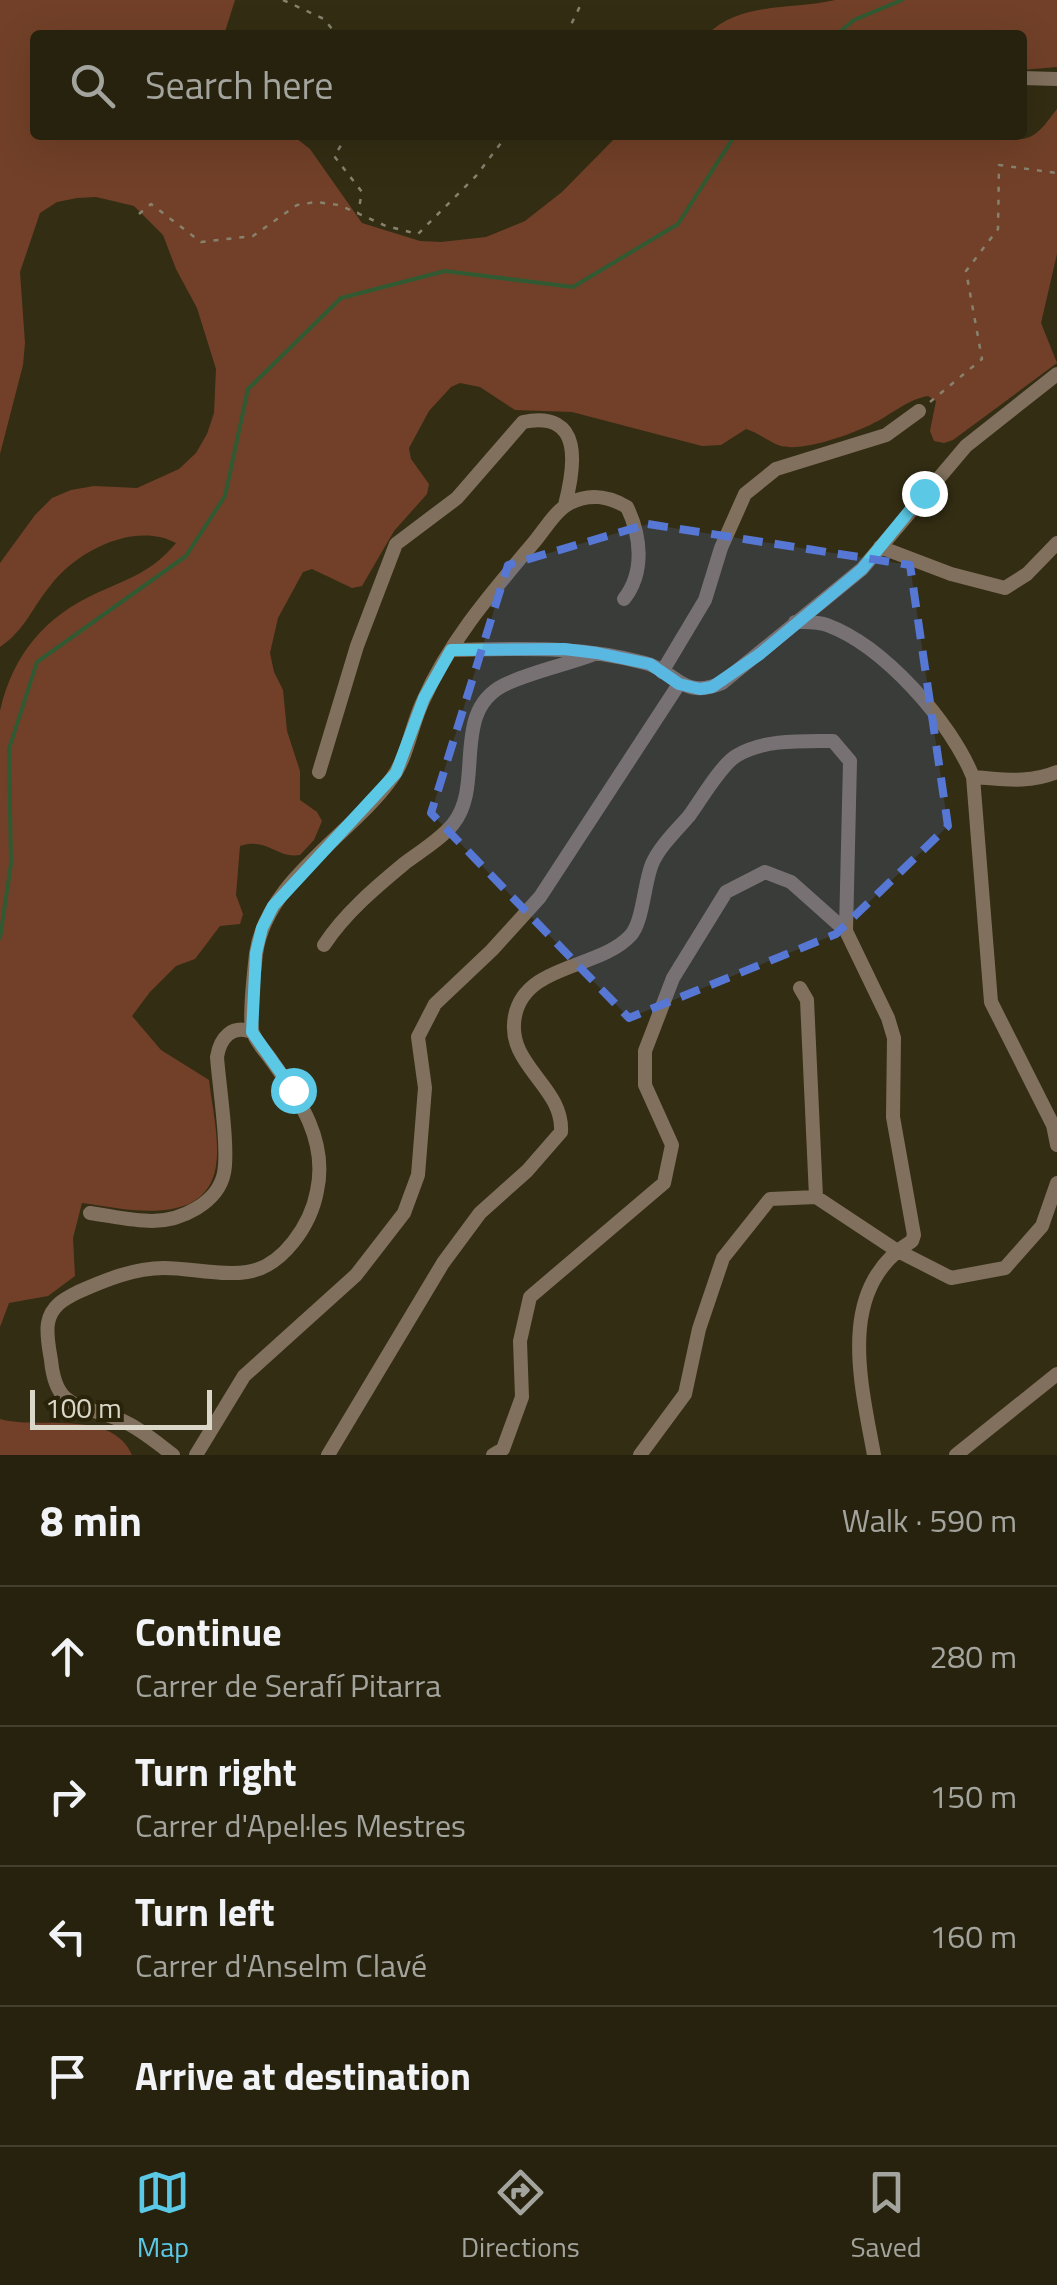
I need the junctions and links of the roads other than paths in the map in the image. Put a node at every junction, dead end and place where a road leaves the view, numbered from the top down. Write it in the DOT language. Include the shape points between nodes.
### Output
graph roads {
  1 [pos="1027,78"];
  2 [pos="1057,78"];
  3 [pos="1057,374"];
  4 [pos="919,412"];
  5 [pos="565,504"];
  6 [pos="1057,543"];
  7 [pos="880,547"];
  8 [pos="624,599"];
  9 [pos="795,622"];
  10 [pos="451,650"];
  11 [pos="597,653"];
  12 [pos="662,672"];
  13 [pos="679,684"];
  14 [pos="320,772"];
  15 [pos="1057,772"];
  16 [pos="973,777"];
  17 [pos="846,931"];
  18 [pos="324,944"];
  19 [pos="800,988"];
  20 [pos="252,1032"];
  21 [pos="1057,1146"];
  22 [pos="1057,1183"];
  23 [pos="816,1198"];
  24 [pos="90,1213"];
  25 [pos="903,1254"];
  26 [pos="1057,1374"];
  27 [pos="173,1455"];
  28 [pos="196,1455"];
  29 [pos="328,1455"];
  30 [pos="493,1455"];
  31 [pos="640,1455"];
  32 [pos="874,1455"];
  33 [pos="956,1455"];
  1 -- 2 [label="street"];
  3 -- 7 [label="street" via="966,446"];
  4 -- 12 [label="street" via="886,435 776,470 744,494 705,600"];
  5 -- 8 [label="street" via="598,496 627,507 638,564"];
  5 -- 10 [label="street"];
  5 -- 14 [label="street" via="574,464 566,432 555,422 523,422 457,498 396,544"];
  6 -- 7 [label="street" via="1004,588"];
  7 -- 9 [label="street"];
  9 -- 13 [label="street" via="722,682 700,689"];
  9 -- 16 [label="street" via="827,625 888,664 933,712"];
  10 -- 11 [label="street"];
  10 -- 20 [label="street" via="424,698 396,773 273,906 256,953"];
  11 -- 12 [label="street"];
  11 -- 18 [label="street" via="505,684 491,696 471,735 457,820 374,890"];
  12 -- 13 [label="street"];
  13 -- 28 [label="street" via="540,897 435,1004 418,1037 425,1088 418,1175 404,1214 356,1275 244,1376"];
  15 -- 16 [label="street" via="1010,782"];
  16 -- 21 [label="street" via="990,1002 1053,1125"];
  17 -- 25 [label="street" via="894,1038 893,1117 914,1235"];
  17 -- 29 [label="street" via="850,760 833,741 784,740 735,756 652,862 633,934 608,954 546,977 515,1012 516,1046 554,1102 561,1132 480,1213 442,1263"];
  17 -- 30 [label="street" via="791,882 765,872 726,892 672,978 645,1050 645,1085 672,1145 664,1183 530,1298 520,1341 522,1398 503,1450"];
  19 -- 23 [label="street" via="807,1000"];
  20 -- 24 [label="street" via="234,1030 219,1044 226,1158 216,1191 191,1212 167,1219"];
  20 -- 27 [label="street" via="317,1137 317,1193 296,1238 259,1270 162,1268 95,1284 53,1308 47,1325 57,1391 130,1424"];
  22 -- 25 [label="street" via="1042,1226 1005,1268 951,1278"];
  23 -- 25 [label="street"];
  23 -- 31 [label="street" via="770,1199 723,1258 685,1394"];
  25 -- 32 [label="street" via="878,1271 858,1331"];
  26 -- 33 [label="street"];
}
